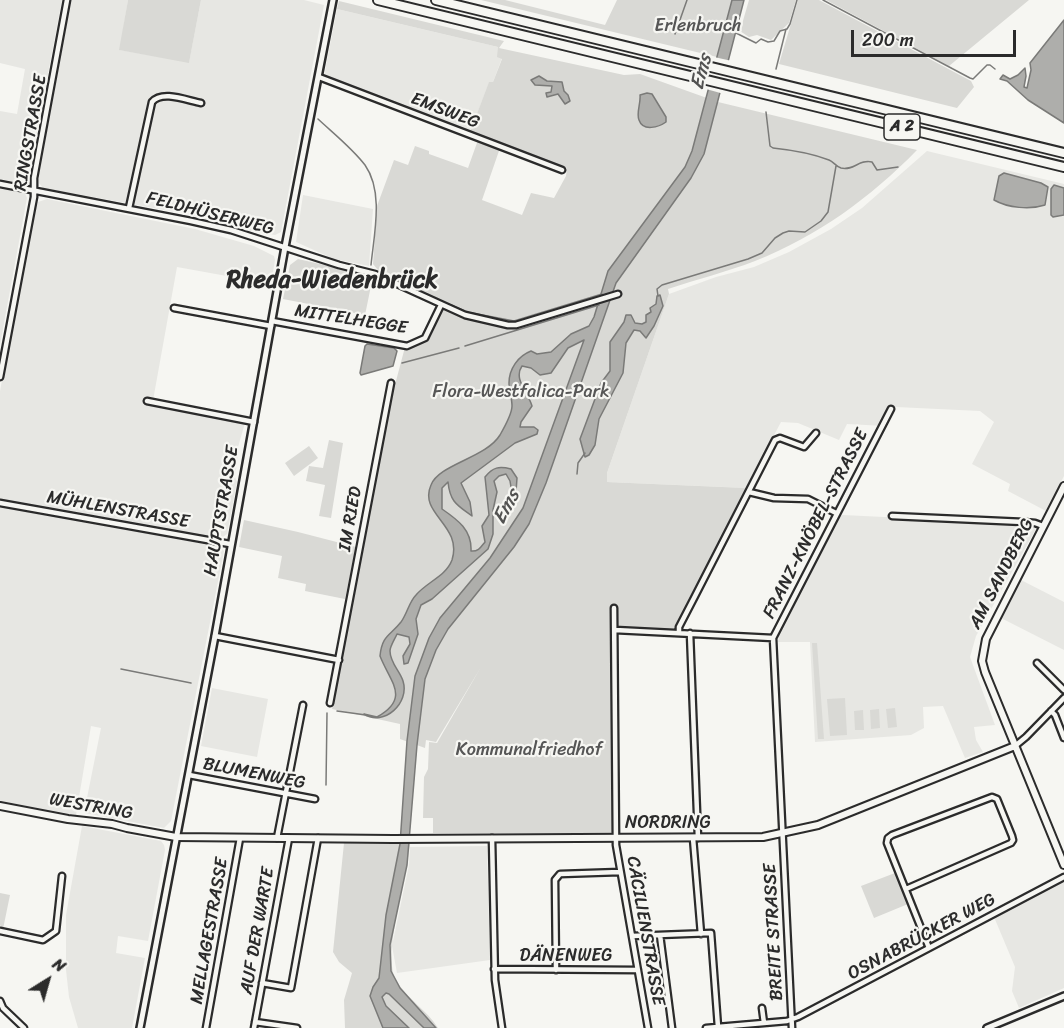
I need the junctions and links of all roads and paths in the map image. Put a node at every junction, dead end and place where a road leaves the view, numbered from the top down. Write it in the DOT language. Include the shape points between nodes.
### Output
graph roads {
  1 [pos="67,0"];
  2 [pos="333,0"];
  3 [pos="378,0"];
  4 [pos="436,0"];
  5 [pos="318,77"];
  6 [pos="201,103"];
  7 [pos="1064,153"];
  8 [pos="1064,167"];
  9 [pos="562,170"];
  10 [pos="0,184"];
  11 [pos="34,191"];
  12 [pos="129,208"];
  13 [pos="285,247"];
  14 [pos="618,294"];
  15 [pos="441,305"];
  16 [pos="174,308"];
  17 [pos="271,323"];
  18 [pos="0,377"];
  19 [pos="391,383"];
  20 [pos="147,401"];
  21 [pos="891,409"];
  22 [pos="254,422"];
  23 [pos="816,433"];
  24 [pos="1064,486"];
  25 [pos="749,492"];
  26 [pos="0,502"];
  27 [pos="836,513"];
  28 [pos="892,516"];
  29 [pos="1043,526"];
  30 [pos="231,544"];
  31 [pos="614,608"];
  32 [pos="615,630"];
  33 [pos="679,633"];
  34 [pos="690,633"];
  35 [pos="215,636"];
  36 [pos="773,638"];
  37 [pos="339,660"];
  38 [pos="1037,663"];
  39 [pos="1064,690"];
  40 [pos="1064,698"];
  41 [pos="330,703"];
  42 [pos="303,705"];
  43 [pos="1051,711"];
  44 [pos="1064,738"];
  45 [pos="1015,746"];
  46 [pos="189,775"];
  47 [pos="285,793"];
  48 [pos="315,799"];
  49 [pos="0,806"];
  50 [pos="784,834"];
  51 [pos="176,837"];
  52 [pos="240,838"];
  53 [pos="277,838"];
  54 [pos="289,838"];
  55 [pos="318,838"];
  56 [pos="492,838"];
  57 [pos="616,838"];
  58 [pos="696,838"];
  59 [pos="1064,865"];
  60 [pos="620,872"];
  61 [pos="62,876"];
  62 [pos="1064,877"];
  63 [pos="906,889"];
  64 [pos="0,931"];
  65 [pos="701,934"];
  66 [pos="660,935"];
  67 [pos="632,936"];
  68 [pos="929,948"];
  69 [pos="494,969"];
  70 [pos="556,970"];
  71 [pos="638,970"];
  72 [pos="262,983"];
  73 [pos="1064,996"];
  74 [pos="0,1001"];
  75 [pos="762,1008"];
  76 [pos="792,1020"];
  77 [pos="255,1022"];
  78 [pos="764,1023"];
  79 [pos="17,1026"];
  80 [pos="718,1027"];
  81 [pos="24,1028"];
  82 [pos="140,1028"];
  83 [pos="206,1028"];
  84 [pos="254,1028"];
  85 [pos="297,1028"];
  86 [pos="502,1028"];
  87 [pos="648,1028"];
  88 [pos="672,1028"];
  89 [pos="706,1028"];
  90 [pos="792,1028"];
  91 [pos="987,1028"];
  1 -- 11 [label="street, RINGSTRASSE"];
  2 -- 5 [label="street, HAUPTSTRASSE"];
  3 -- 8 [label="highway, A 2"];
  4 -- 7 [label="highway, A 2"];
  5 -- 9 [label="street, EMSWEG"];
  5 -- 13 [label="street, HAUPTSTRASSE"];
  6 -- 12 [label="street, FELDHÜSERWEG" via="164,96 152,102"];
  10 -- 11 [label="street, FELDHÜSERWEG"];
  11 -- 12 [label="street, FELDHÜSERWEG"];
  11 -- 18 [label="street, RINGSTRASSE"];
  12 -- 13 [label="street, FELDHÜSERWEG" via="191,220"];
  13 -- 15 [label="street, MITTELHEGGE" via="375,274"];
  13 -- 17 [label="street, HAUPTSTRASSE"];
  14 -- 15 [label="street, MITTELHEGGE" via="516,325 465,315"];
  15 -- 17 [label="street, MITTELHEGGE" via="425,338 407,346"];
  16 -- 17 [label="street, MITTELHEGGE"];
  17 -- 22 [label="street, HAUPTSTRASSE"];
  19 -- 37 [label="street, IM RIED"];
  20 -- 22 [label="street"];
  21 -- 27 [label="street, FRANZ-KNÖBEL-STRASSE"];
  22 -- 30 [label="street, HAUPTSTRASSE"];
  23 -- 25 [label="street" via="804,447 780,438 775,440"];
  24 -- 29 [label="main road, AM SANDBERG"];
  25 -- 27 [label="street" via="774,498 808,499"];
  25 -- 33 [label="street"];
  26 -- 30 [label="street, MÜHLENSTRASSE"];
  27 -- 36 [label="street, FRANZ-KNÖBEL-STRASSE"];
  28 -- 29 [label="street"];
  29 -- 45 [label="main road, AM SANDBERG" via="983,649 985,672"];
  30 -- 35 [label="street, HAUPTSTRASSE"];
  31 -- 32 [label="street, CÄCILIENSTRASSE"];
  32 -- 33 [label="street"];
  32 -- 57 [label="street, CÄCILIENSTRASSE"];
  33 -- 34 [label="street"];
  34 -- 36 [label="street"];
  34 -- 58 [label="street"];
  35 -- 37 [label="street"];
  35 -- 46 [label="street, HAUPTSTRASSE"];
  36 -- 50 [label="street, FRANZ-KNÖBEL-STRASSE"];
  37 -- 41 [label="street, IM RIED"];
  38 -- 39 [label="street"];
  40 -- 43 [label="street"];
  42 -- 47 [label="street"];
  43 -- 44 [label="street"];
  43 -- 45 [label="street"];
  45 -- 50 [label="main road, NORDRING" via="818,825"];
  45 -- 59 [label="main road"];
  46 -- 47 [label="street, BLUMENWEG"];
  46 -- 51 [label="street, HAUPTSTRASSE"];
  47 -- 48 [label="street, BLUMENWEG"];
  47 -- 53 [label="street"];
  49 -- 51 [label="main road, WESTRING"];
  50 -- 58 [label="main road, NORDRING"];
  50 -- 76 [label="street, BREITE STRASSE"];
  51 -- 52 [label="main road, NORDRING"];
  51 -- 82 [label="street, HAUPTSTRASSE"];
  52 -- 53 [label="main road, NORDRING"];
  52 -- 83 [label="street, MELLAGESTRASSE"];
  53 -- 54 [label="main road, NORDRING"];
  54 -- 55 [label="main road, NORDRING"];
  54 -- 72 [label="street, AUF DER WARTE"];
  55 -- 56 [label="main road, NORDRING"];
  55 -- 72 [label="street" via="291,988"];
  56 -- 57 [label="main road, NORDRING"];
  56 -- 69 [label="street"];
  57 -- 58 [label="main road, NORDRING"];
  57 -- 60 [label="street, CÄCILIENSTRASSE"];
  58 -- 65 [label="street"];
  60 -- 67 [label="street, CÄCILIENSTRASSE"];
  60 -- 70 [label="street" via="560,874 555,880"];
  61 -- 64 [label="street" via="56,931 43,940"];
  62 -- 68 [label="street, OSNABRÜCKER WEG"];
  63 -- 63 [label="street" via="886,837 992,797 997,799 1012,836 1011,843"];
  63 -- 68 [label="street"];
  65 -- 66 [label="street"];
  65 -- 80 [label="street" via="711,933"];
  66 -- 67 [label="street"];
  66 -- 88 [label="street"];
  67 -- 71 [label="street, CÄCILIENSTRASSE"];
  68 -- 76 [label="street, OSNABRÜCKER WEG"];
  69 -- 70 [label="street, DÄNENWEG"];
  69 -- 86 [label="street"];
  70 -- 71 [label="street, DÄNENWEG"];
  71 -- 87 [label="street, CÄCILIENSTRASSE"];
  72 -- 77 [label="street, AUF DER WARTE"];
  73 -- 91 [label="street"];
  74 -- 79 [label="street"];
  75 -- 78 [label="street"];
  76 -- 78 [label="street"];
  76 -- 90 [label="street, BREITE STRASSE"];
  77 -- 84 [label="street, AUF DER WARTE"];
  77 -- 85 [label="street"];
  78 -- 80 [label="street"];
  79 -- 81 [label="street"];
  80 -- 89 [label="street"];
}
